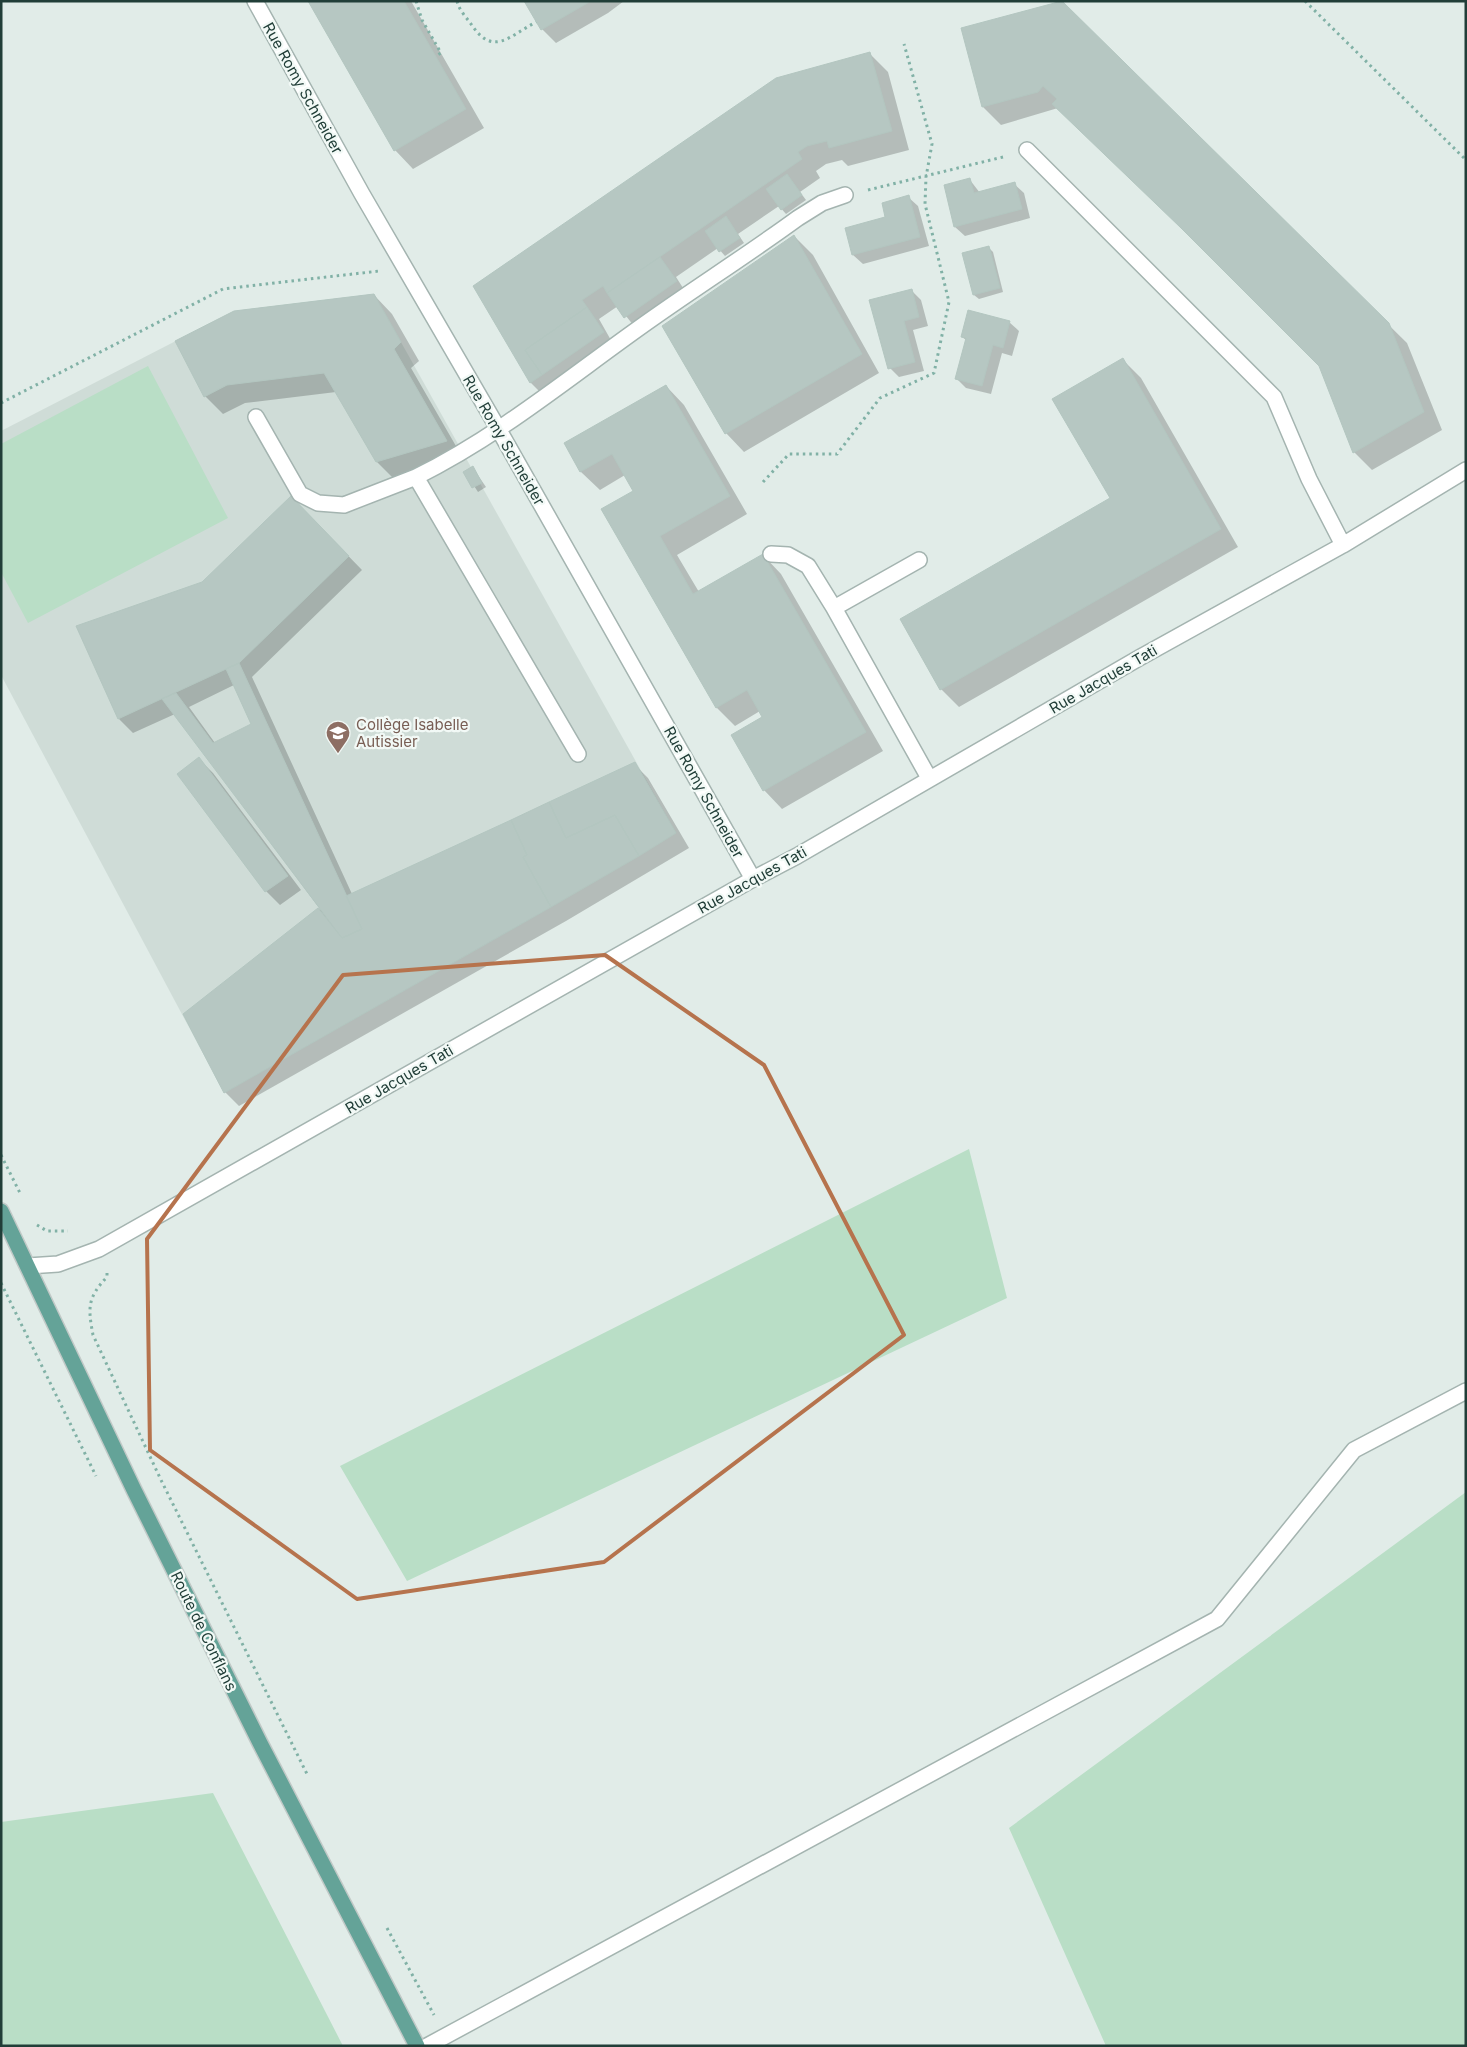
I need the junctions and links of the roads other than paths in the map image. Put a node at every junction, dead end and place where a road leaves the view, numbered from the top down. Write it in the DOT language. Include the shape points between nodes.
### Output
graph roads {
  1 [pos="256,1"];
  2 [pos="1027,150"];
  3 [pos="845,195"];
  4 [pos="256,417"];
  5 [pos="499,430"];
  6 [pos="1466,470"];
  7 [pos="416,477"];
  8 [pos="1343,545"];
  9 [pos="771,554"];
  10 [pos="919,560"];
  11 [pos="834,608"];
  12 [pos="578,754"];
  13 [pos="929,778"];
  14 [pos="753,878"];
  15 [pos="1,1211"];
  16 [pos="28,1266"];
  17 [pos="1466,1391"];
  18 [pos="417,2046"];
  19 [pos="427,2046"];
  1 -- 5 [label="street, Rue Romy Schneider"];
  2 -- 8 [label="street" via="1274,397 1309,479"];
  3 -- 5 [label="street" via="822,202 798,218"];
  4 -- 7 [label="street" via="300,494 318,504 344,504"];
  5 -- 7 [label="street"];
  5 -- 14 [label="street, Rue Romy Schneider"];
  6 -- 8 [label="street, Rue Jacques Tati"];
  7 -- 12 [label="street"];
  8 -- 13 [label="street, Rue Jacques Tati"];
  9 -- 11 [label="street" via="788,555 808,566"];
  10 -- 11 [label="street"];
  11 -- 13 [label="street"];
  13 -- 14 [label="street, Rue Jacques Tati" via="797,856"];
  14 -- 16 [label="street, Rue Jacques Tati" via="99,1250 58,1264"];
  15 -- 16 [label="main road, Route de Conflans"];
  16 -- 18 [label="main road, Route de Conflans" via="251,1726"];
  17 -- 19 [label="street" via="1354,1450 1216,1619"];
}
